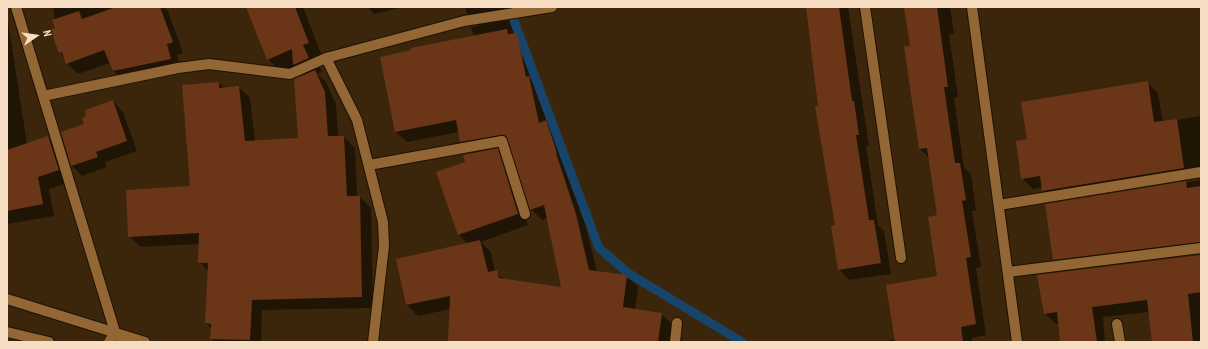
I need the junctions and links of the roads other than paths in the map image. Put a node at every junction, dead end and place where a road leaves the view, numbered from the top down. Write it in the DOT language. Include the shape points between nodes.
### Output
graph roads {
  1 [pos="16,7"];
  2 [pos="552,7"];
  3 [pos="865,7"];
  4 [pos="972,7"];
  5 [pos="326,58"];
  6 [pos="43,96"];
  7 [pos="370,165"];
  8 [pos="1201,172"];
  9 [pos="999,205"];
  10 [pos="525,214"];
  11 [pos="1201,248"];
  12 [pos="901,258"];
  13 [pos="1008,272"];
  14 [pos="7,299"];
  15 [pos="677,323"];
  16 [pos="1117,324"];
  17 [pos="7,332"];
  18 [pos="115,332"];
  19 [pos="49,342"];
  20 [pos="109,342"];
  21 [pos="124,342"];
  22 [pos="145,342"];
  23 [pos="373,342"];
  24 [pos="675,342"];
  25 [pos="1017,342"];
  26 [pos="1120,342"];
  1 -- 6 [label="street"];
  2 -- 5 [label="street" via="464,21"];
  3 -- 12 [label="street"];
  4 -- 9 [label="street"];
  5 -- 6 [label="street" via="290,74 209,64"];
  5 -- 7 [label="street" via="357,120"];
  6 -- 18 [label="street"];
  7 -- 10 [label="street" via="502,140"];
  7 -- 23 [label="street" via="383,222 384,246"];
  8 -- 9 [label="street"];
  9 -- 13 [label="street"];
  11 -- 13 [label="street"];
  13 -- 25 [label="street"];
  14 -- 18 [label="street"];
  15 -- 24 [label="street"];
  16 -- 26 [label="street"];
  17 -- 19 [label="street"];
  18 -- 20 [label="street"];
  18 -- 21 [label="street"];
  18 -- 22 [label="street"];
}
